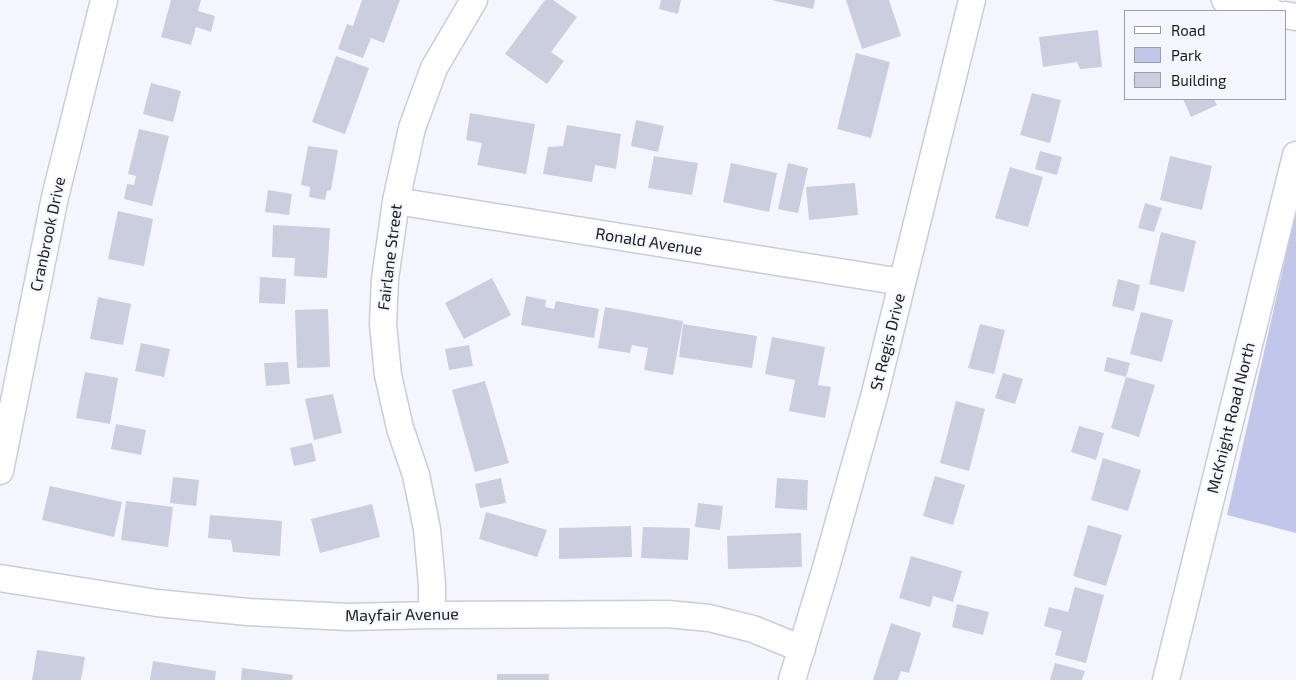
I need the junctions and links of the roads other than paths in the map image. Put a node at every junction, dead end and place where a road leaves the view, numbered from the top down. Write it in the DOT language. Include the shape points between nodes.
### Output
graph roads {
  1 [pos="104,0"];
  2 [pos="474,0"];
  3 [pos="972,0"];
  4 [pos="1225,0"];
  5 [pos="1267,10"];
  6 [pos="1296,155"];
  7 [pos="396,201"];
  8 [pos="902,282"];
  9 [pos="0,470"];
  10 [pos="0,578"];
  11 [pos="432,614"];
  12 [pos="802,649"];
  13 [pos="792,680"];
  14 [pos="1166,680"];
  1 -- 9 [label="street, Cranbrook Drive" via="55,197"];
  2 -- 7 [label="street, Fairlane Street" via="427,83 412,128"];
  3 -- 8 [label="street, St Regis Drive"];
  4 -- 5 [label="street"];
  6 -- 14 [label="street, McKnight Road North"];
  7 -- 8 [label="street, Ronald Avenue"];
  7 -- 11 [label="street, Fairlane Street" via="385,279 383,324 388,375 400,428 416,475 427,529"];
  8 -- 12 [label="street, St Regis Drive" via="872,406"];
  10 -- 11 [label="street, Mayfair Avenue" via="157,603 248,612 349,617"];
  11 -- 12 [label="street, Mayfair Avenue" via="668,614 709,618 753,629"];
  12 -- 13 [label="street, St Regis Drive"];
}
